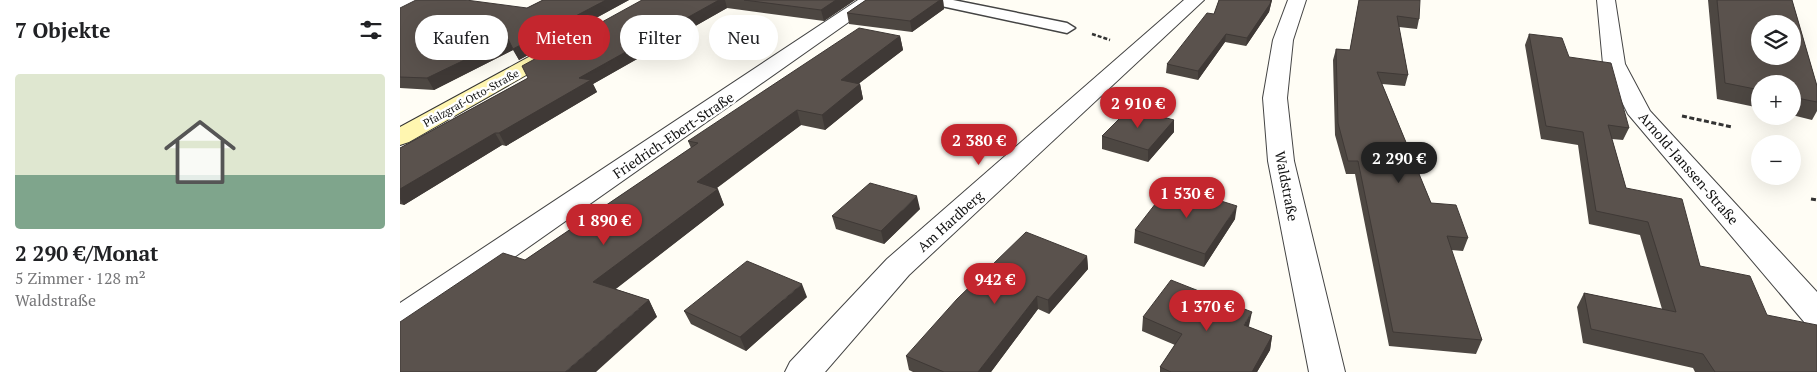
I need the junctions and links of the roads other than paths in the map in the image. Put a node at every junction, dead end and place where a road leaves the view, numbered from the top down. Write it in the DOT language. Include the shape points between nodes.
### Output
graph roads {
  1 [pos="416,0"];
  2 [pos="871,0"];
  3 [pos="932,0"];
  4 [pos="1195,0"];
  5 [pos="1297,0"];
  6 [pos="1606,0"];
  7 [pos="400,6"];
  8 [pos="1067,28"];
  9 [pos="539,60"];
  10 [pos="400,137"];
  11 [pos="1817,314"];
  12 [pos="400,320"];
  13 [pos="803,372"];
  14 [pos="1327,372"];
  1 -- 7 [label="street"];
  2 -- 12 [label="street, Friedrich-Ebert-Straße"];
  3 -- 8 [label="lane"];
  4 -- 13 [label="street, Am Hardberg" via="898,267"];
  5 -- 14 [label="street, Waldstraße" via="1283,40 1275,98 1281,161"];
  6 -- 11 [label="street, Arnold-Janssen-Straße" via="1614,64 1640,114"];
  9 -- 10 [label="street, Pfalzgraf-Otto-Straße"];
}
